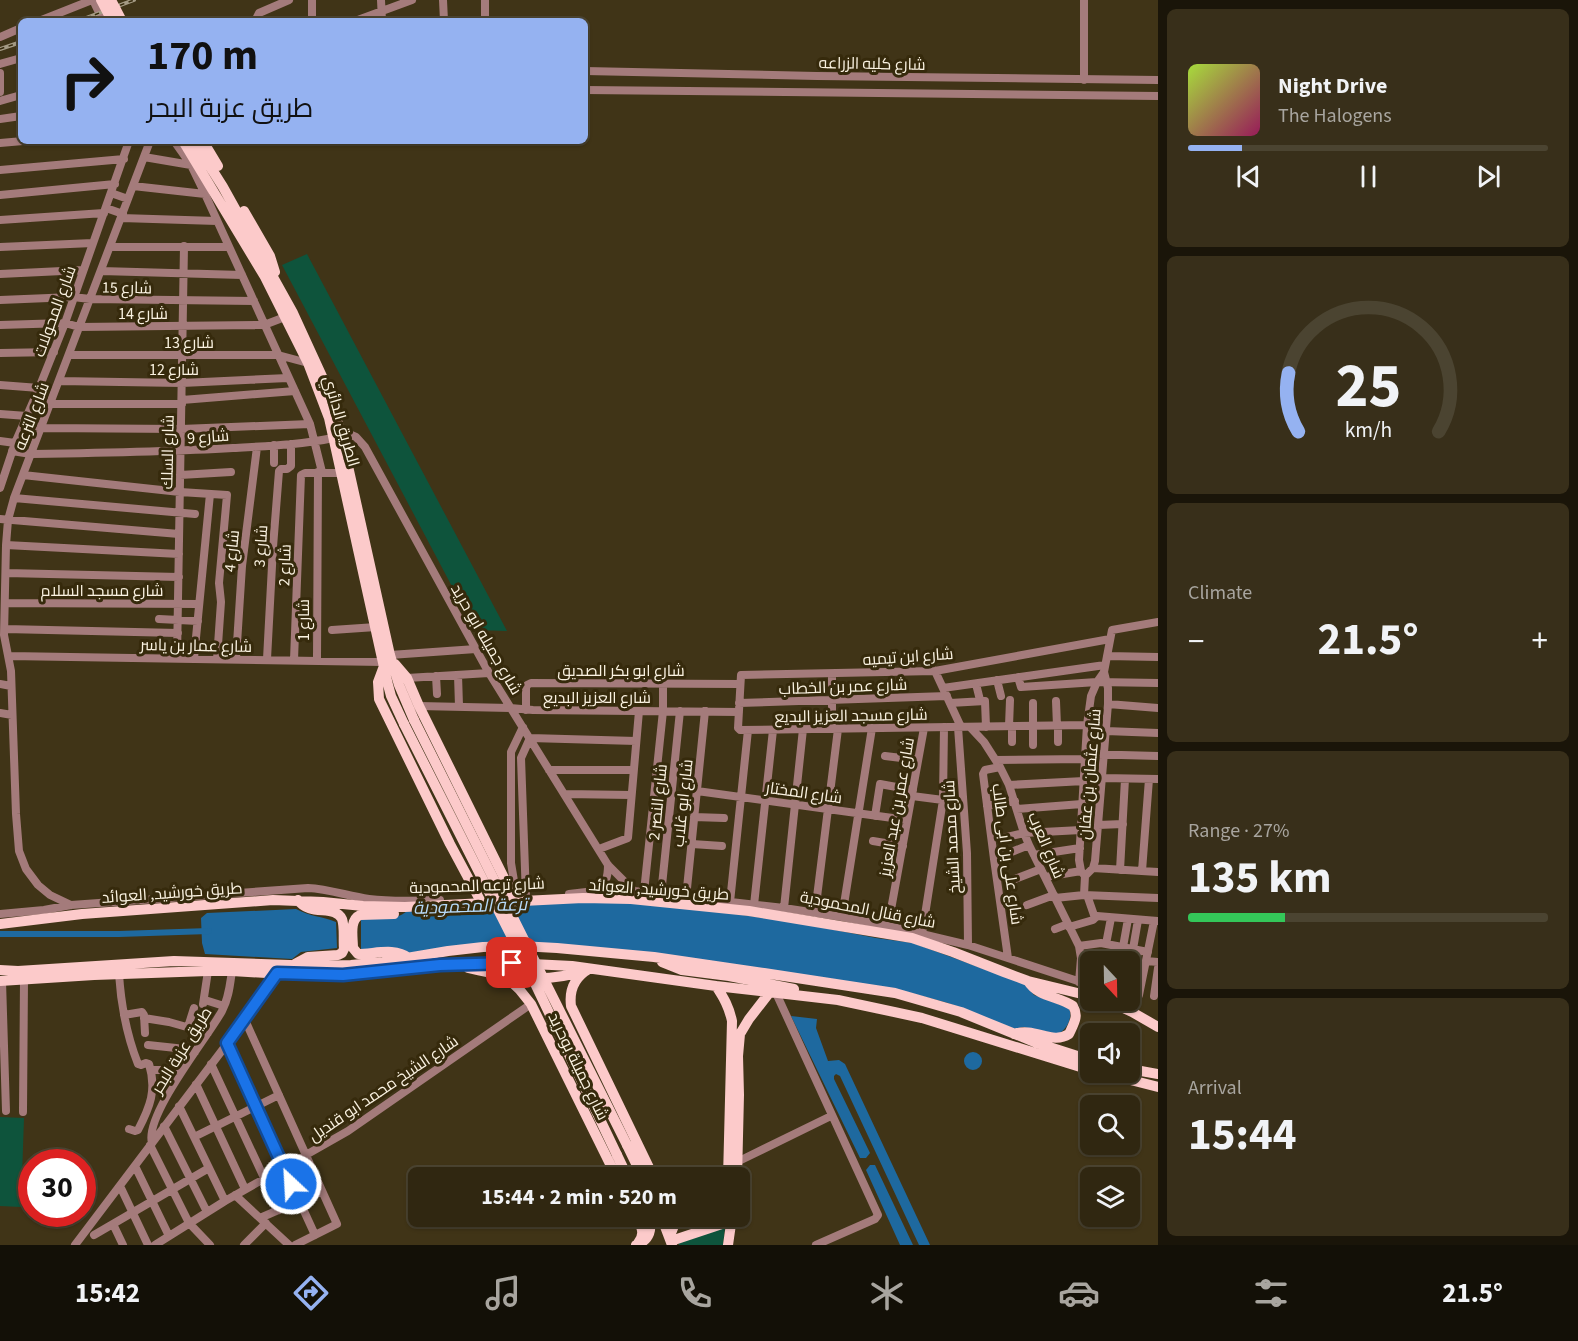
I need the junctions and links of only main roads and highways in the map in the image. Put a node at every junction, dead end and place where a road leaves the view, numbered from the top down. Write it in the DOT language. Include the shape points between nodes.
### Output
graph roads {
  1 [pos="101,0"];
  2 [pos="111,0"];
  3 [pos="110,18"];
  4 [pos="120,18"];
  5 [pos="185,144"];
  6 [pos="195,144"];
  7 [pos="205,144"];
  8 [pos="214,191"];
  9 [pos="276,284"];
  10 [pos="337,434"];
  11 [pos="387,661"];
  12 [pos="409,722"];
  13 [pos="486,841"];
  14 [pos="454,853"];
  15 [pos="521,898"];
  16 [pos="298,900"];
  17 [pos="480,900"];
  18 [pos="115,902"];
  19 [pos="405,907"];
  20 [pos="141,909"];
  21 [pos="348,922"];
  22 [pos="0,924"];
  23 [pos="348,948"];
  24 [pos="654,957"];
  25 [pos="409,958"];
  26 [pos="295,964"];
  27 [pos="456,964"];
  28 [pos="589,969"];
  29 [pos="0,970"];
  30 [pos="21,975"];
  31 [pos="504,975"];
  32 [pos="1,981"];
  33 [pos="1028,981"];
  34 [pos="716,986"];
  35 [pos="773,993"];
  36 [pos="1080,994"];
  37 [pos="837,1000"];
  38 [pos="1130,1011"];
  39 [pos="1158,1027"];
  40 [pos="736,1034"];
  41 [pos="1014,1034"];
  42 [pos="1080,1057"];
  43 [pos="1080,1067"];
  44 [pos="1140,1071"];
  45 [pos="1158,1074"];
  46 [pos="1140,1082"];
  47 [pos="1155,1086"];
  48 [pos="612,1167"];
  49 [pos="623,1167"];
  50 [pos="638,1167"];
  51 [pos="649,1167"];
  52 [pos="730,1167"];
  53 [pos="738,1167"];
  54 [pos="641,1227"];
  55 [pos="650,1227"];
  56 [pos="665,1227"];
  57 [pos="709,1227"];
  58 [pos="730,1227"];
  59 [pos="671,1241"];
  60 [pos="636,1245"];
  61 [pos="728,1245"];
  1 -- 3 [label="main road, bridge"];
  2 -- 4 [label="main road, bridge"];
  5 -- 8 [label="main road, الطريق الدائري"];
  6 -- 8 [label="main road, الطريق الدائري"];
  7 -- 9 [label="main road" via="270,256"];
  8 -- 9 [label="main road, الطريق الدائري"];
  8 -- 10 [label="main road, الطريق الدائري" via="265,277 308,363"];
  9 -- 10 [label="main road, الطريق الدائري" via="317,363 334,408"];
  10 -- 11 [label="main road, الطريق الدائري"];
  10 -- 11 [label="main road, الطريق الدائري" via="341,473"];
  11 -- 12 [label="main road" via="391,696"];
  11 -- 13 [label="main road" via="407,678"];
  11 -- 14 [label="main road" via="378,682 379,699"];
  12 -- 49 [label="main road, bridge"];
  12 -- 50 [label="main road, bridge"];
  13 -- 14 [label="main road" via="472,853"];
  13 -- 15 [label="main road"];
  14 -- 17 [label="main road"];
  16 -- 19 [label="main road, طريق خورشيد, العوائد"];
  16 -- 20 [label="main road, طريق خورشيد, العوائد"];
  16 -- 21 [label="main road" via="308,909 337,913"];
  18 -- 20 [label="main road"];
  19 -- 21 [label="main road" via="394,914 360,915"];
  19 -- 33 [label="main road, طريق خورشيد, العوائد" via="607,898 749,911 912,938"];
  20 -- 22 [label="main road, طريق خورشيد, العوائد"];
  21 -- 23 [label="main road"];
  23 -- 25 [label="main road" via="358,954 396,952"];
  23 -- 26 [label="main road" via="338,955 308,957"];
  24 -- 25 [label="main road" via="520,946"];
  24 -- 37 [label="main road" via="675,968"];
  24 -- 41 [label="main road" via="895,993 961,1012"];
  25 -- 26 [label="main road" via="351,965"];
  26 -- 30 [label="main road" via="174,961"];
  27 -- 28 [label="main road" via="542,964"];
  27 -- 30 [label="main road" via="343,975 232,970"];
  27 -- 31 [label="main road"];
  28 -- 31 [label="main road" via="553,978"];
  28 -- 34 [label="main road"];
  28 -- 51 [label="main road" via="573,986 571,1006"];
  29 -- 30 [label="main road"];
  30 -- 32 [label="main road"];
  31 -- 48 [label="main road, شارع جميلة بوحريد" via="531,1004"];
  33 -- 36 [label="main road, طريق خورشيد, العوائد"];
  33 -- 41 [label="main road" via="1040,993 1072,1006 1076,1017 1070,1034 1060,1038 1030,1032"];
  34 -- 35 [label="main road"];
  34 -- 40 [label="main road" via="730,1010"];
  35 -- 37 [label="main road"];
  35 -- 40 [label="main road"];
  37 -- 43 [label="main road" via="922,1018"];
  38 -- 39 [label="main road"];
  40 -- 52 [label="main road"];
  40 -- 53 [label="main road"];
  41 -- 42 [label="main road"];
  44 -- 45 [label="main road"];
  46 -- 47 [label="main road"];
  54 -- 60 [label="main road" via="643,1232"];
  55 -- 60 [label="main road" via="646,1240"];
  56 -- 59 [label="main road"];
  57 -- 59 [label="main road"];
  58 -- 61 [label="main road"];
}
